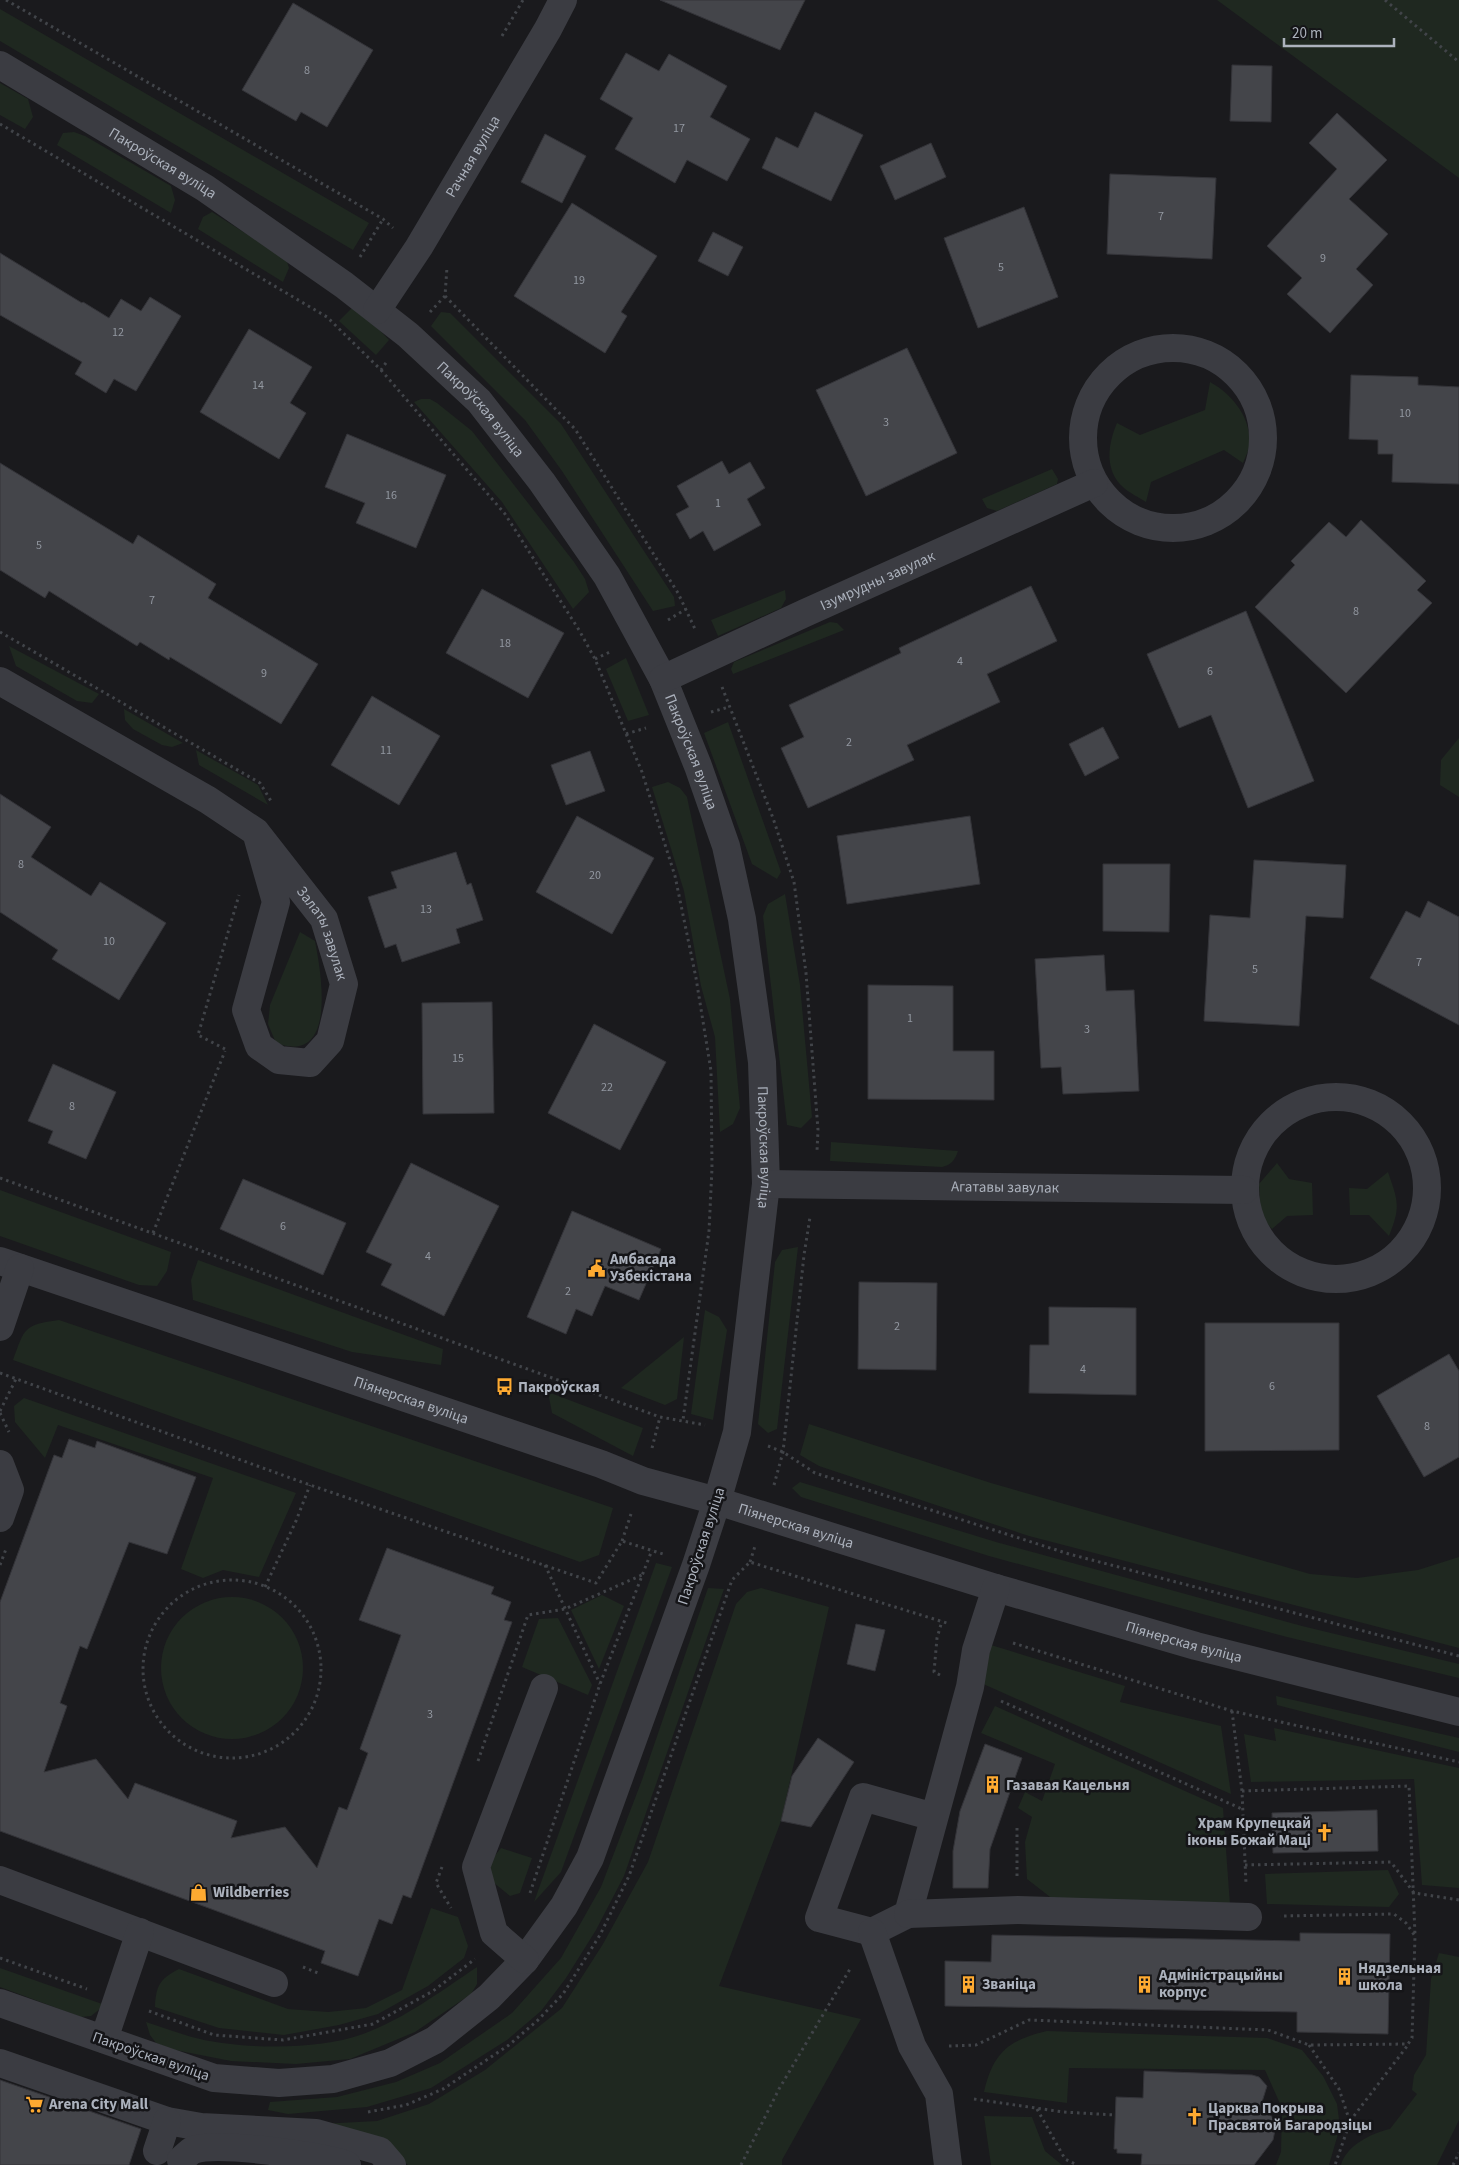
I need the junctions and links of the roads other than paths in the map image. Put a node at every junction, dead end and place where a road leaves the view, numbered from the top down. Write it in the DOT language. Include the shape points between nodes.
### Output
graph roads {
  1 [pos="562,0"];
  2 [pos="0,65"];
  3 [pos="377,310"];
  4 [pos="1094,483"];
  5 [pos="663,680"];
  6 [pos="0,681"];
  7 [pos="256,832"];
  8 [pos="766,1184"];
  9 [pos="1244,1190"];
  10 [pos="10,1265"];
  11 [pos="0,1327"];
  12 [pos="0,1464"];
  13 [pos="717,1501"];
  14 [pos="0,1518"];
  15 [pos="996,1588"];
  16 [pos="544,1688"];
  17 [pos="1459,1712"];
  18 [pos="934,1818"];
  19 [pos="0,1880"];
  20 [pos="908,1914"];
  21 [pos="1248,1916"];
  22 [pos="140,1932"];
  23 [pos="872,1932"];
  24 [pos="525,1960"];
  25 [pos="274,1983"];
  26 [pos="0,2003"];
  27 [pos="104,2039"];
  28 [pos="0,2063"];
  29 [pos="168,2121"];
  30 [pos="347,2165"];
  31 [pos="392,2165"];
  32 [pos="948,2165"];
  1 -- 3 [label="street, Рачная вуліца" via="419,247"];
  2 -- 3 [label="street, Пакроўская вуліца" via="205,188"];
  3 -- 5 [label="street, Пакроўская вуліца" via="479,401 542,482 607,576"];
  4 -- 4 [label="street" via="1083,455 1082,426 1091,397 1108,373 1133,356 1161,347 1191,349 1219,359 1242,378 1258,404 1264,434 1260,464 1247,490 1226,512 1198,525 1168,529 1139,522 1119,511"];
  4 -- 5 [label="street, Ізумрудны завулак"];
  5 -- 8 [label="street, Пакроўская вуліца" via="726,846 742,919 762,1062"];
  6 -- 7 [label="street, Залаты завулак" via="208,800"];
  7 -- 7 [label="street, Залаты завулак" via="324,919 344,984 330,1040 310,1063 279,1060 259,1046 246,1010 276,902"];
  8 -- 9 [label="street, Агатавы завулак"];
  8 -- 13 [label="street, Пакроўская вуліца" via="737,1432"];
  9 -- 9 [label="street" via="1246,1167 1254,1146 1267,1128 1301,1103 1328,1097 1356,1099 1383,1110 1396,1120 1408,1132 1422,1157 1427,1185 1423,1213 1412,1239 1398,1255 1359,1277 1334,1280 1310,1276 1283,1263 1262,1242 1249,1217"];
  10 -- 11 [label="street"];
  10 -- 13 [label="street, Піянерская вуліца" via="643,1481"];
  12 -- 14 [label="street" via="10,1490"];
  13 -- 15 [label="street, Піянерская вуліца"];
  13 -- 24 [label="street, Пакроўская вуліца" via="590,1858 564,1906"];
  15 -- 17 [label="street, Піянерская вуліца" via="1196,1646"];
  15 -- 18 [label="street" via="976,1650 970,1687"];
  16 -- 24 [label="street" via="476,1867 494,1933"];
  18 -- 20 [label="street"];
  18 -- 23 [label="street" via="863,1796 819,1918"];
  19 -- 22 [label="street"];
  20 -- 21 [label="street" via="1018,1910"];
  20 -- 23 [label="street"];
  22 -- 25 [label="street"];
  22 -- 27 [label="street"];
  23 -- 32 [label="street" via="912,2046 939,2094"];
  24 -- 27 [label="street, Пакроўская вуліца" via="489,1997 435,2040 390,2063 333,2079 278,2084 214,2078"];
  26 -- 27 [label="street, Пакроўская вуліца"];
  28 -- 29 [label="street"];
  29 -- 30 [label="street" via="169,2155 214,2147 271,2151"];
  29 -- 31 [label="street" via="201,2127 316,2133 380,2151"];
}
